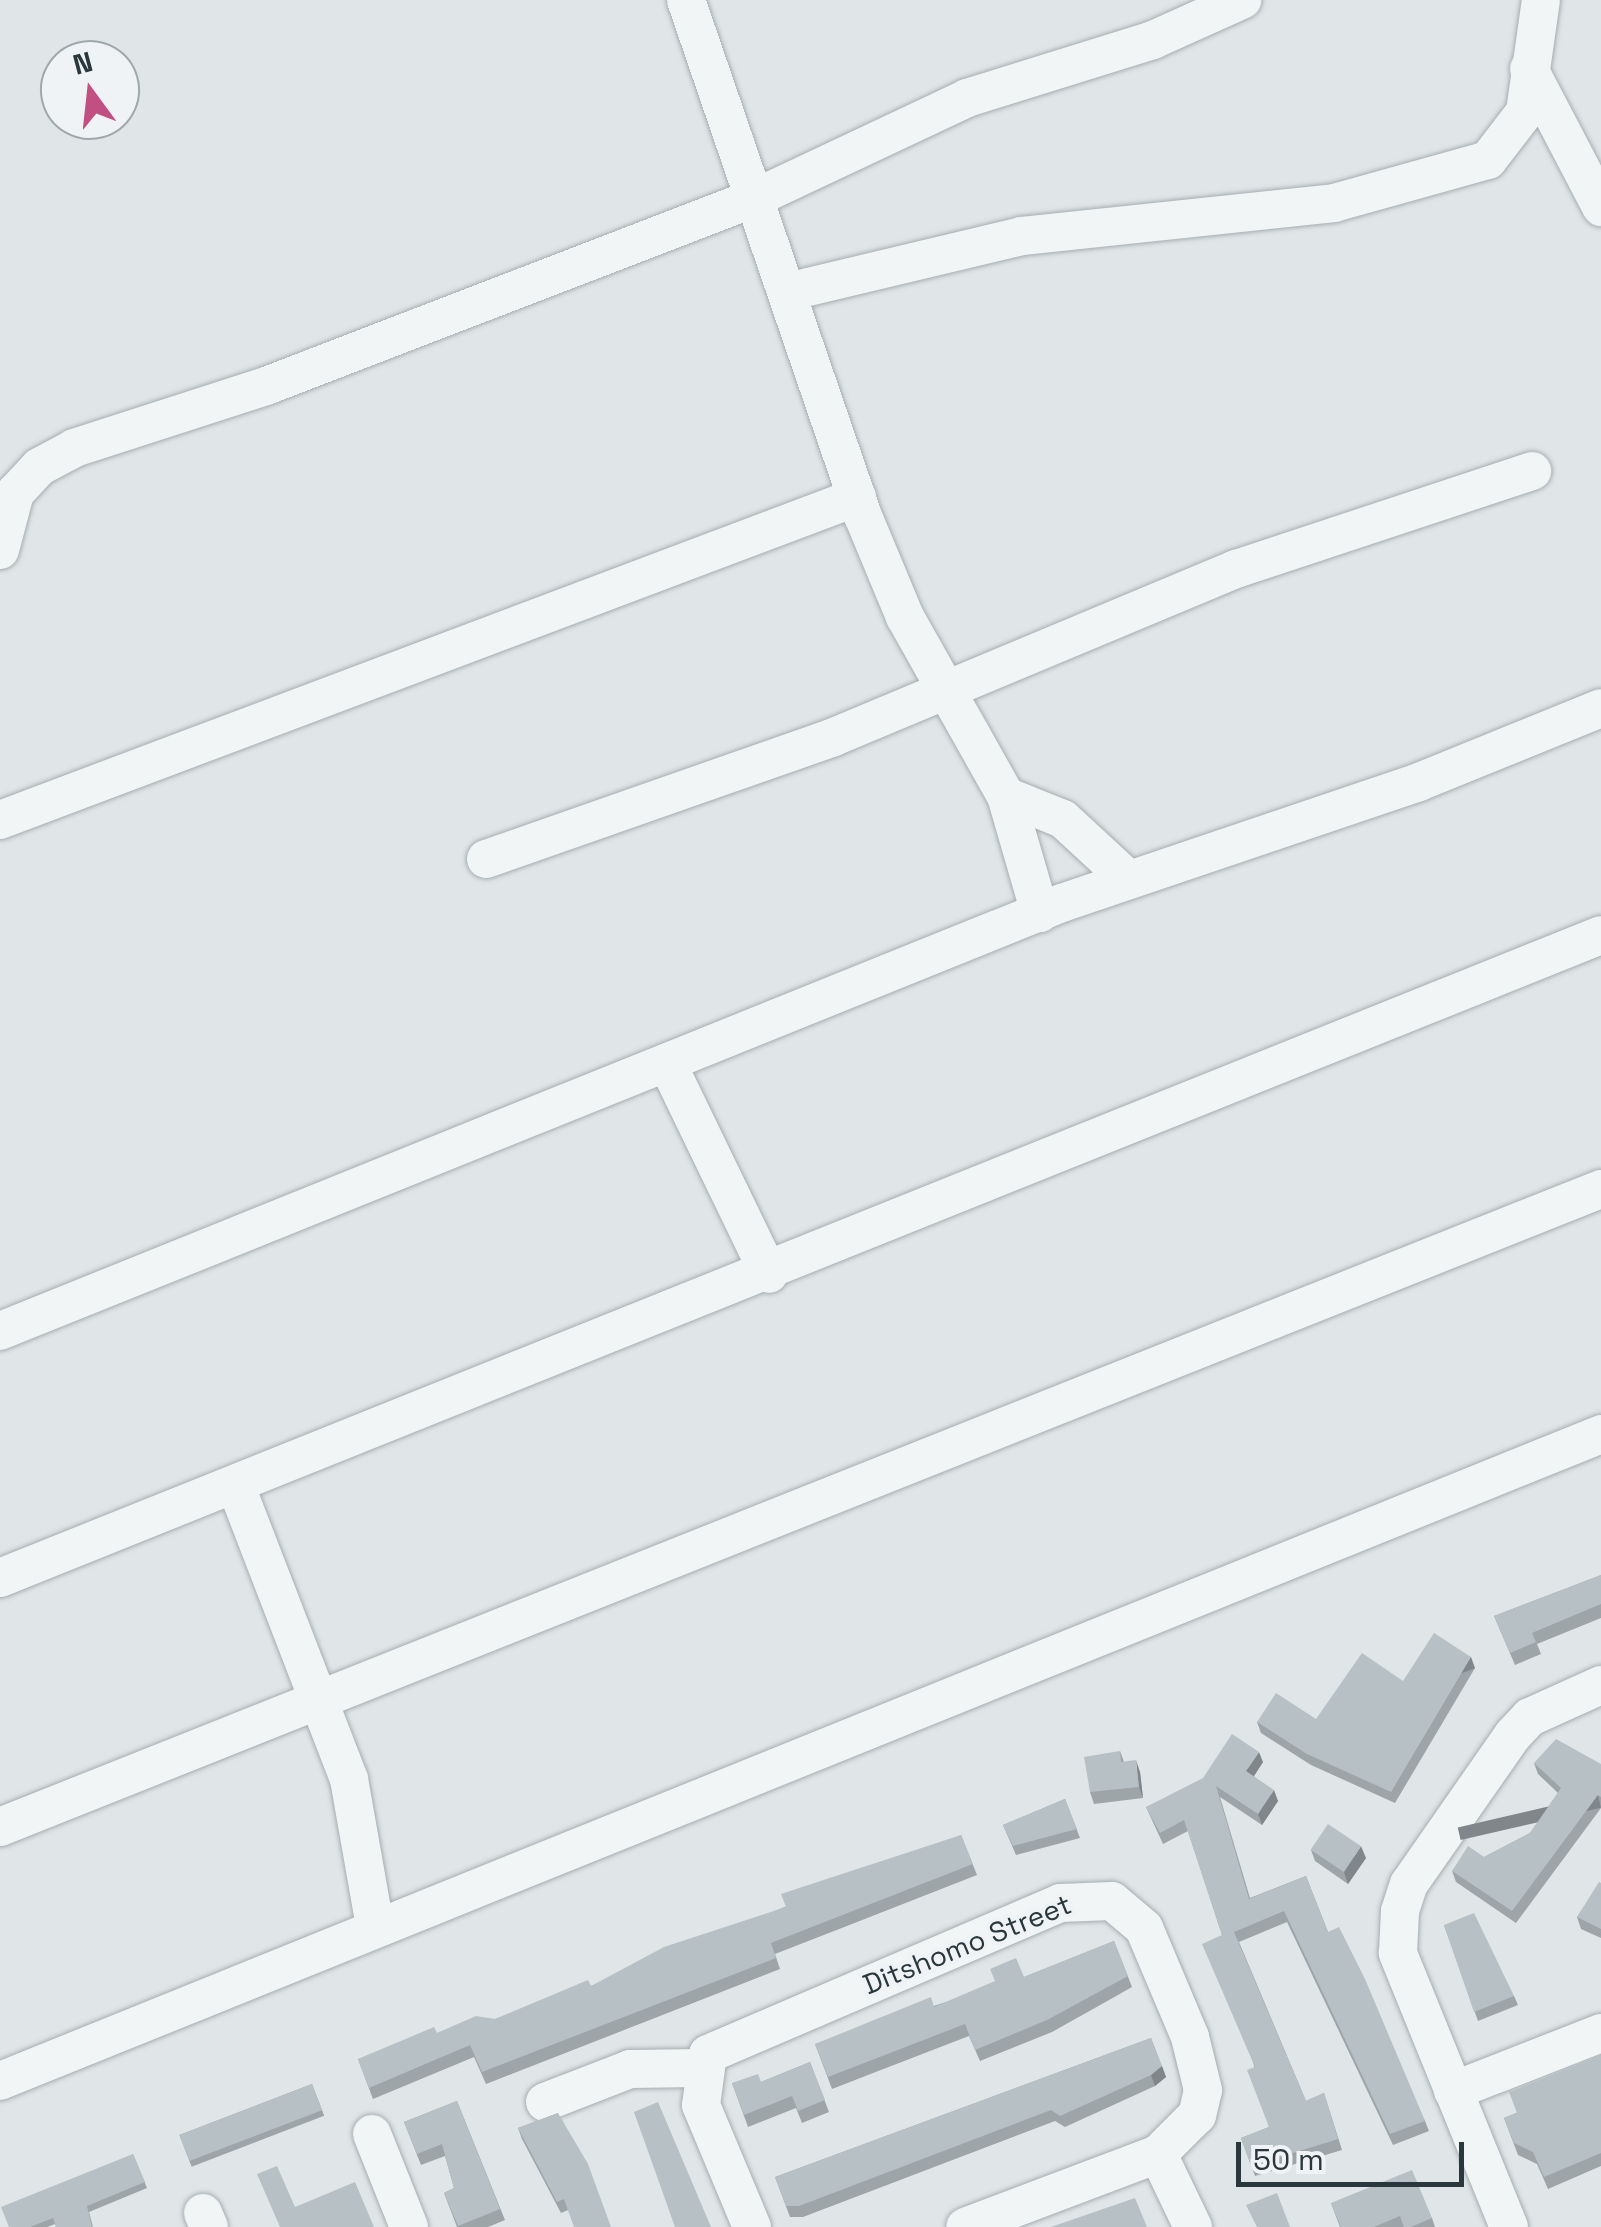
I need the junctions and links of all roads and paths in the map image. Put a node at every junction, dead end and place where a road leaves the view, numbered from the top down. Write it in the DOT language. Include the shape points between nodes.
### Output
graph roads {
  1 [pos="686,0"];
  2 [pos="1242,0"];
  3 [pos="1541,0"];
  4 [pos="1530,69"];
  5 [pos="1511,141"];
  6 [pos="1570,147"];
  7 [pos="756,198"];
  8 [pos="1601,207"];
  9 [pos="791,291"];
  10 [pos="1532,471"];
  11 [pos="857,496"];
  12 [pos="0,550"];
  13 [pos="945,692"];
  14 [pos="1601,708"];
  15 [pos="1006,796"];
  16 [pos="0,820"];
  17 [pos="486,859"];
  18 [pos="1128,879"];
  19 [pos="1040,913"];
  20 [pos="1601,934"];
  21 [pos="668,1065"];
  22 [pos="1601,1189"];
  23 [pos="769,1274"];
  24 [pos="0,1332"];
  25 [pos="1601,1434"];
  26 [pos="237,1489"];
  27 [pos="0,1578"];
  28 [pos="1601,1684"];
  29 [pos="322,1701"];
  30 [pos="0,1826"];
  31 [pos="375,1928"];
  32 [pos="1601,2033"];
  33 [pos="700,2068"];
  34 [pos="0,2081"];
  35 [pos="1453,2090"];
  36 [pos="545,2102"];
  37 [pos="372,2134"];
  38 [pos="1158,2154"];
  39 [pos="409,2227"];
  40 [pos="752,2227"];
  41 [pos="965,2227"];
  42 [pos="1192,2227"];
  43 [pos="1509,2227"];
  1 -- 7 [label="street"];
  2 -- 7 [label="street" via="1152,40 967,98"];
  3 -- 4 [label="street"];
  4 -- 5 [label="street"];
  4 -- 6 [label="street"];
  5 -- 6 [label="street"];
  5 -- 9 [label="street" via="1488,160 1334,203 1022,236"];
  6 -- 8 [label="street"];
  7 -- 9 [label="street"];
  7 -- 12 [label="street" via="266,386 74,448 16,493"];
  9 -- 11 [label="street"];
  10 -- 13 [label="street" via="1236,570"];
  11 -- 13 [label="street"];
  11 -- 16 [label="street"];
  13 -- 15 [label="street"];
  13 -- 17 [label="street"];
  14 -- 18 [label="street" via="1419,782"];
  15 -- 18 [label="street" via="1063,819"];
  15 -- 19 [label="street"];
  18 -- 19 [label="street"];
  19 -- 21 [label="street"];
  20 -- 23 [label="street"];
  21 -- 23 [label="street"];
  21 -- 24 [label="street"];
  22 -- 29 [label="street" via="1292,1305"];
  23 -- 26 [label="street"];
  25 -- 31 [label="street"];
  26 -- 27 [label="street"];
  26 -- 29 [label="street"];
  28 -- 35 [label="street" via="1530,1716 1409,1884 1398,1953"];
  29 -- 30 [label="street"];
  29 -- 31 [label="street" via="349,1779"];
  31 -- 34 [label="street"];
  32 -- 35 [label="street"];
  33 -- 36 [label="street" via="630,2069"];
  33 -- 38 [label="street, Ditshomo Street" via="725,2042 1060,1903 1112,1901 1144,1928 1200,2064 1197,2115"];
  33 -- 40 [label="street" via="701,2105"];
  35 -- 43 [label="street"];
  37 -- 39 [label="street"];
  38 -- 41 [label="street, Ditshomo Street"];
  38 -- 42 [label="street"];
}
